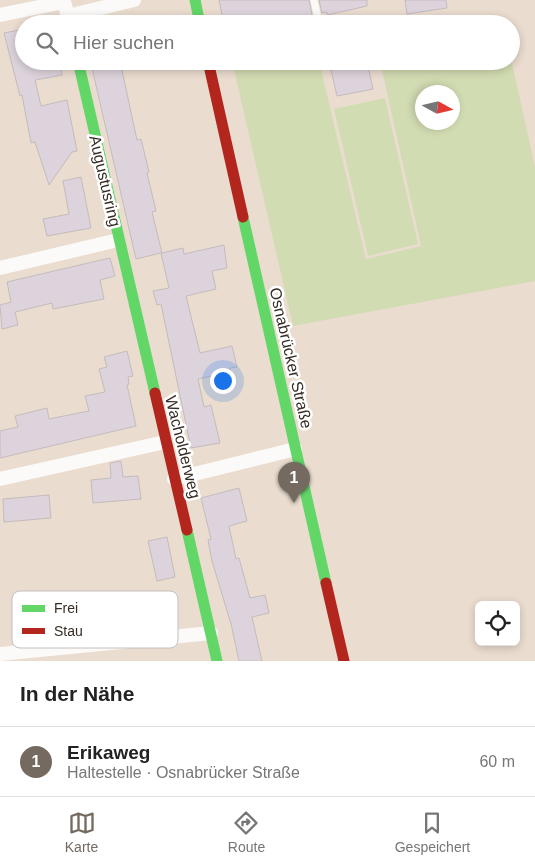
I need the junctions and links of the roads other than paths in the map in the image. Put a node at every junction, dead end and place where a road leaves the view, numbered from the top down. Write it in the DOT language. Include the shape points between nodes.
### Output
graph roads {
  1 [pos="134,0"];
  2 [pos="195,0"];
  3 [pos="314,0"];
  4 [pos="0,15"];
  5 [pos="68,15"];
  6 [pos="85,15"];
  7 [pos="198,15"];
  8 [pos="317,15"];
  9 [pos="80,70"];
  10 [pos="210,70"];
  11 [pos="118,240"];
  12 [pos="0,268"];
  13 [pos="165,442"];
  14 [pos="295,449"];
  15 [pos="0,479"];
  16 [pos="174,479"];
  17 [pos="211,633"];
  18 [pos="178,636"];
  19 [pos="60,648"];
  20 [pos="0,654"];
  21 [pos="217,661"];
  22 [pos="344,661"];
  1 -- 6 [label="street"];
  2 -- 7 [label="main road"];
  3 -- 8 [label="lane"];
  4 -- 5 [label="street" via="64,2"];
  9 -- 11 [label="main road, Augustusring"];
  10 -- 14 [label="main road, Osnabrücker Straße"];
  11 -- 12 [label="street, Augustusring"];
  11 -- 13 [label="main road, Wacholderweg"];
  13 -- 15 [label="street"];
  13 -- 16 [label="main road, Wacholderweg"];
  14 -- 16 [label="street"];
  14 -- 22 [label="main road, Osnabrücker Straße"];
  16 -- 17 [label="main road, Wacholderweg"];
  17 -- 18 [label="street"];
  17 -- 21 [label="main road, Wacholderweg"];
  19 -- 20 [label="street"];
}
